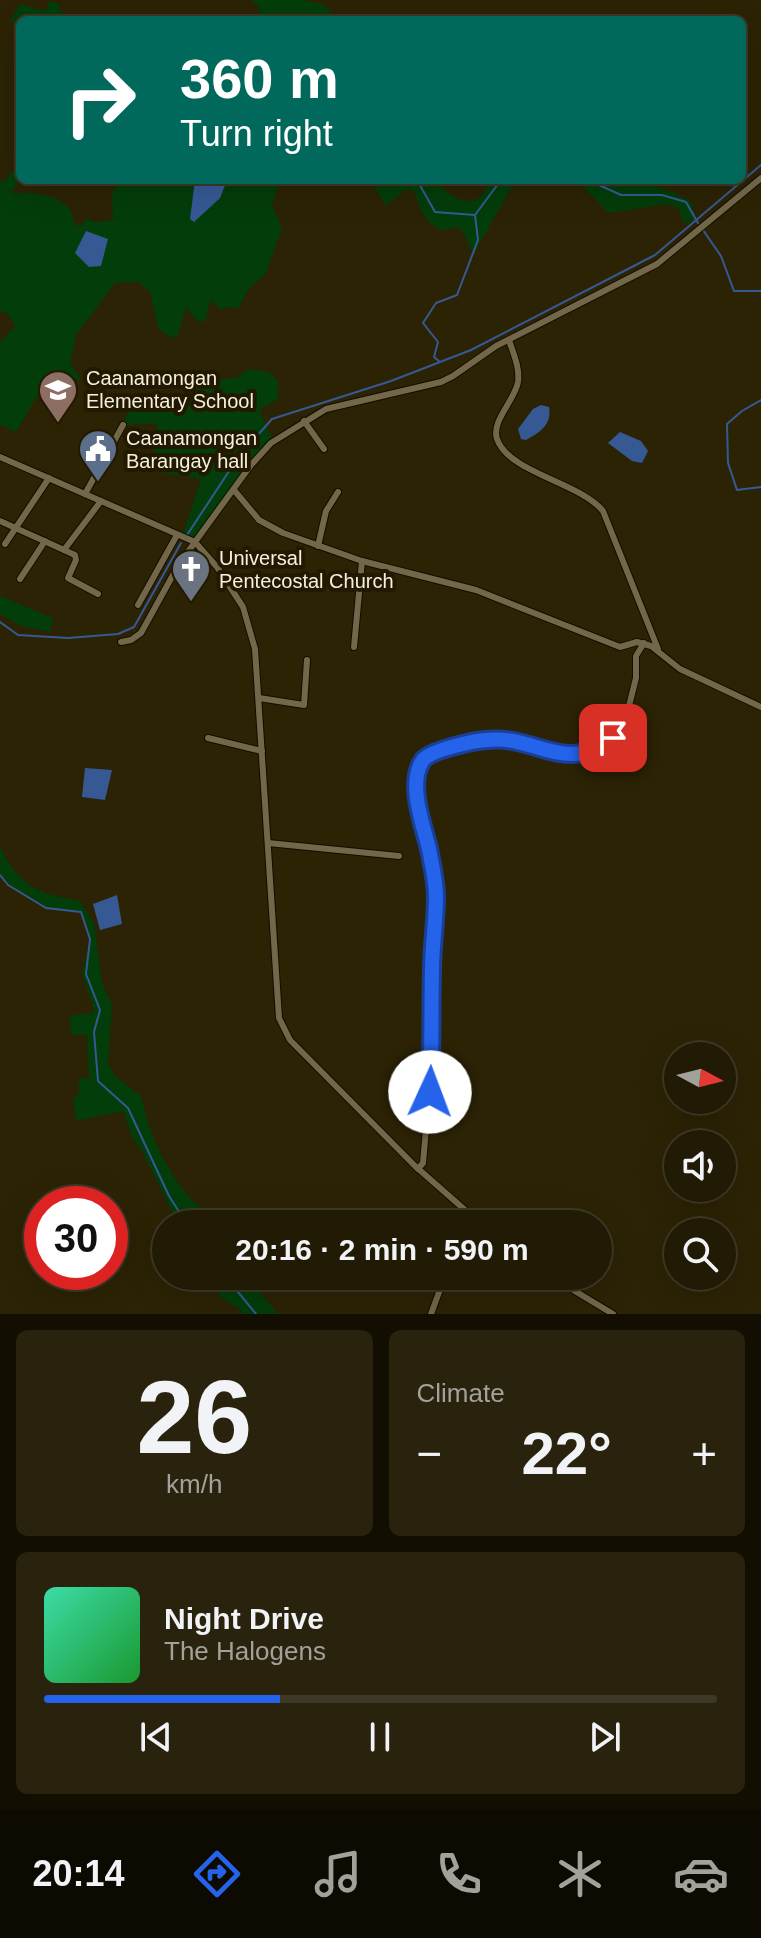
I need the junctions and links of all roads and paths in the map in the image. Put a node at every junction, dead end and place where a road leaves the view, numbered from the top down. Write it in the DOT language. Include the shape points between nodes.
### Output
graph roads {
  1 [pos="761,178"];
  2 [pos="509,340"];
  3 [pos="304,421"];
  4 [pos="123,425"];
  5 [pos="324,449"];
  6 [pos="0,457"];
  7 [pos="49,478"];
  8 [pos="234,490"];
  9 [pos="338,492"];
  10 [pos="85,494"];
  11 [pos="101,501"];
  12 [pos="0,521"];
  13 [pos="16,527"];
  14 [pos="177,535"];
  15 [pos="45,541"];
  16 [pos="195,542"];
  17 [pos="5,544"];
  18 [pos="318,546"];
  19 [pos="64,550"];
  20 [pos="362,561"];
  21 [pos="20,579"];
  22 [pos="98,594"];
  23 [pos="138,605"];
  24 [pos="121,642"];
  25 [pos="644,643"];
  26 [pos="354,647"];
  27 [pos="659,651"];
  28 [pos="307,660"];
  29 [pos="259,698"];
  30 [pos="761,707"];
  31 [pos="208,738"];
  32 [pos="262,751"];
  33 [pos="268,843"];
  34 [pos="399,856"];
  35 [pos="418,1169"];
  36 [pos="464,1210"];
  37 [pos="440,1290"];
  38 [pos="573,1290"];
  39 [pos="431,1314"];
  40 [pos="613,1314"];
  1 -- 2 [label="street" via="657,264"];
  2 -- 3 [label="street" via="441,382 326,409"];
  2 -- 27 [label="street" via="518,383 497,427 498,441 516,460 603,511"];
  3 -- 5 [label="street"];
  3 -- 8 [label="street" via="265,449"];
  4 -- 10 [label="street"];
  6 -- 7 [label="street"];
  7 -- 10 [label="street"];
  7 -- 13 [label="street"];
  8 -- 16 [label="street"];
  8 -- 18 [label="street" via="266,525"];
  9 -- 18 [label="street" via="326,511"];
  10 -- 11 [label="street"];
  11 -- 14 [label="street"];
  11 -- 19 [label="street"];
  12 -- 13 [label="street"];
  13 -- 15 [label="street"];
  13 -- 17 [label="street"];
  14 -- 16 [label="street"];
  14 -- 23 [label="street"];
  15 -- 19 [label="street"];
  15 -- 21 [label="street"];
  16 -- 24 [label="street" via="148,624"];
  16 -- 29 [label="street" via="247,616"];
  18 -- 20 [label="street"];
  19 -- 22 [label="street" via="77,557 68,578"];
  20 -- 25 [label="street" via="476,590 620,647"];
  20 -- 26 [label="street"];
  25 -- 27 [label="street"];
  25 -- 35 [label="street" via="636,656 624,726 594,751 560,755 537,746 488,740 434,753 421,764 417,792 436,900 428,1111"];
  27 -- 30 [label="street" via="680,669"];
  28 -- 29 [label="street" via="304,705"];
  29 -- 32 [label="street"];
  31 -- 32 [label="street"];
  32 -- 33 [label="street"];
  33 -- 34 [label="street"];
  33 -- 35 [label="street" via="282,1030"];
  35 -- 36 [label="street"];
  37 -- 39 [label="street"];
  38 -- 40 [label="street"];
}
